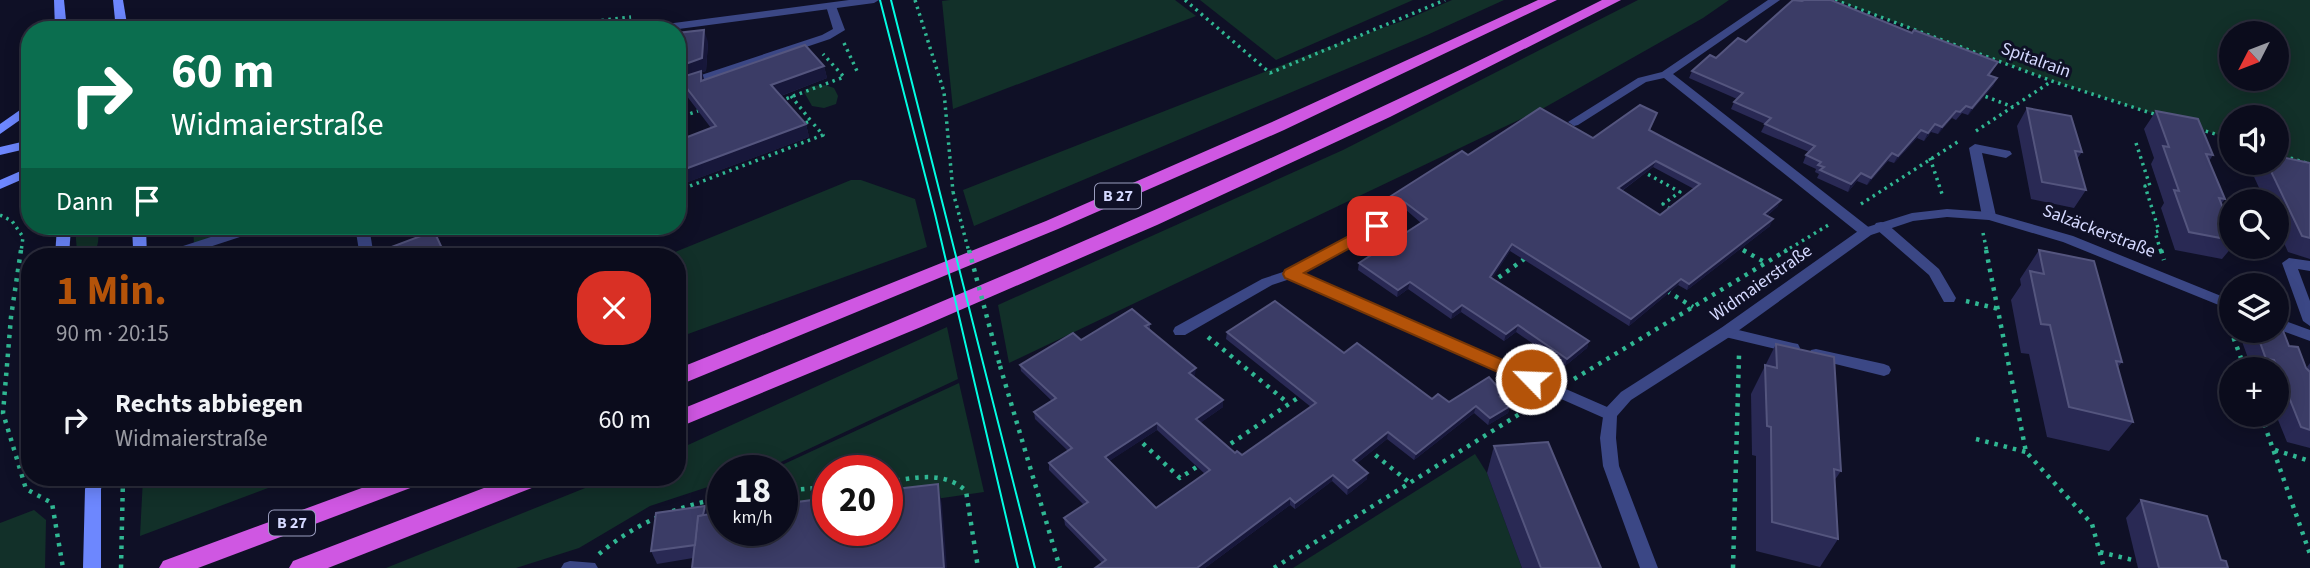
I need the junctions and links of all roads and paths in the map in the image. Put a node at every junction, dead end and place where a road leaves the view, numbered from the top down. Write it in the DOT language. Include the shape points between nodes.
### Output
graph roads {
  1 [pos="60,0"];
  2 [pos="118,0"];
  3 [pos="874,0"];
  4 [pos="915,0"];
  5 [pos="1185,0"];
  6 [pos="1445,0"];
  7 [pos="1550,0"];
  8 [pos="1614,0"];
  9 [pos="1775,0"];
  10 [pos="1835,0"];
  11 [pos="831,6"];
  12 [pos="61,21"];
  13 [pos="121,21"];
  14 [pos="686,25"];
  15 [pos="839,30"];
  16 [pos="821,52"];
  17 [pos="831,63"];
  18 [pos="824,65"];
  19 [pos="857,71"];
  20 [pos="1666,75"];
  21 [pos="2052,81"];
  22 [pos="686,84"];
  23 [pos="1978,93"];
  24 [pos="792,96"];
  25 [pos="768,106"];
  26 [pos="2014,107"];
  27 [pos="698,111"];
  28 [pos="21,114"];
  29 [pos="686,115"];
  30 [pos="2167,118"];
  31 [pos="811,121"];
  32 [pos="1574,122"];
  33 [pos="799,125"];
  34 [pos="2193,127"];
  35 [pos="0,130"];
  36 [pos="698,135"];
  37 [pos="2219,135"];
  38 [pos="686,140"];
  39 [pos="2136,143"];
  40 [pos="21,147"];
  41 [pos="2,150"];
  42 [pos="2006,154"];
  43 [pos="2289,157"];
  44 [pos="1930,158"];
  45 [pos="2310,164"];
  46 [pos="1636,167"];
  47 [pos="21,175"];
  48 [pos="21,179"];
  49 [pos="0,185"];
  50 [pos="686,188"];
  51 [pos="1674,211"];
  52 [pos="1947,213"];
  53 [pos="0,215"];
  54 [pos="1399,215"];
  55 [pos="1844,215"];
  56 [pos="1989,216"];
  57 [pos="1881,226"];
  58 [pos="1866,232"];
  59 [pos="21,234"];
  60 [pos="231,235"];
  61 [pos="1732,243"];
  62 [pos="191,248"];
  63 [pos="21,250"];
  64 [pos="1534,253"];
  65 [pos="1766,263"];
  66 [pos="2310,266"];
  67 [pos="1290,274"];
  68 [pos="1480,275"];
  69 [pos="2171,280"];
  70 [pos="1658,286"];
  71 [pos="1948,296"];
  72 [pos="2219,300"];
  73 [pos="1693,307"];
  74 [pos="1999,309"];
  75 [pos="2310,321"];
  76 [pos="2289,327"];
  77 [pos="1186,328"];
  78 [pos="1726,332"];
  79 [pos="2310,336"];
  80 [pos="2287,343"];
  81 [pos="2289,347"];
  82 [pos="1739,355"];
  83 [pos="1884,370"];
  84 [pos="686,373"];
  85 [pos="1555,390"];
  86 [pos="1311,402"];
  87 [pos="1288,403"];
  88 [pos="1609,414"];
  89 [pos="686,416"];
  90 [pos="2266,427"];
  91 [pos="1132,433"];
  92 [pos="1976,439"];
  93 [pos="1360,443"];
  94 [pos="2274,449"];
  95 [pos="2026,452"];
  96 [pos="2310,461"];
  97 [pos="21,472"];
  98 [pos="903,481"];
  99 [pos="1410,483"];
  100 [pos="25,486"];
  101 [pos="93,486"];
  102 [pos="123,486"];
  103 [pos="392,486"];
  104 [pos="513,486"];
  105 [pos="707,502"];
  106 [pos="2099,552"];
  107 [pos="2310,554"];
  108 [pos="92,560"];
  109 [pos="2137,561"];
  110 [pos="63,566"];
  111 [pos="581,567"];
  112 [pos="121,568"];
  113 [pos="172,568"];
  114 [pos="301,568"];
  115 [pos="978,568"];
  116 [pos="1060,568"];
  117 [pos="1274,568"];
  118 [pos="1648,568"];
  119 [pos="1733,568"];
  120 [pos="2104,568"];
  1 -- 12 [label="main road"];
  2 -- 13 [label="main road"];
  3 -- 11 [label="street"];
  4 -- 116 [label="path, bridge" via="944,92 953,192"];
  5 -- 6 [label="path" via="1270,73"];
  7 -- 84 [label="highway, B 27" via="1052,225"];
  8 -- 89 [label="highway, B 27" via="1191,202"];
  9 -- 20 [label="street"];
  10 -- 21 [label="path, Spitalrain"];
  11 -- 14 [label="street"];
  11 -- 15 [label="street"];
  15 -- 19 [label="path"];
  15 -- 22 [label="street"];
  16 -- 17 [label="path"];
  17 -- 18 [label="path"];
  17 -- 24 [label="path" via="844,78"];
  20 -- 32 [label="street" via="1642,80"];
  20 -- 55 [label="street"];
  21 -- 26 [label="path"];
  21 -- 30 [label="path, Spitalrain"];
  23 -- 26 [label="path"];
  24 -- 25 [label="path"];
  24 -- 31 [label="path"];
  26 -- 44 [label="path"];
  27 -- 29 [label="path"];
  28 -- 35 [label="main road"];
  31 -- 33 [label="path"];
  31 -- 50 [label="path" via="823,135"];
  34 -- 37 [label="path"];
  36 -- 38 [label="path"];
  39 -- 69 [label="path" via="2150,186 2145,186 2159,231 2155,232"];
  40 -- 41 [label="main road"];
  42 -- 56 [label="street" via="1975,148"];
  43 -- 45 [label="path"];
  44 -- 52 [label="path"];
  44 -- 55 [label="path"];
  46 -- 51 [label="path" via="1680,192 1663,204"];
  47 -- 49 [label="main road"];
  48 -- 49 [label="main road"];
  52 -- 56 [label="street, Salzäckerstraße"];
  52 -- 57 [label="street, Widmaierstraße"];
  53 -- 59 [label="path" via="12,220"];
  54 -- 67 [label="street"];
  55 -- 58 [label="street"];
  55 -- 65 [label="path"];
  56 -- 69 [label="street, Salzäckerstraße" via="2068,239"];
  56 -- 74 [label="path" via="1983,232"];
  57 -- 58 [label="street, Widmaierstraße"];
  57 -- 71 [label="street" via="1934,272"];
  58 -- 78 [label="street, Widmaierstraße"];
  60 -- 62 [label="street"];
  61 -- 65 [label="path"];
  63 -- 97 [label="path" via="4,413"];
  64 -- 68 [label="path" via="1491,283"];
  65 -- 73 [label="path"];
  66 -- 75 [label="street" via="2289,263"];
  67 -- 77 [label="street"];
  67 -- 85 [label="street"];
  69 -- 72 [label="street, Salzäckerstraße"];
  70 -- 73 [label="path"];
  71 -- 74 [label="path"];
  73 -- 85 [label="path"];
  74 -- 95 [label="path"];
  76 -- 79 [label="street"];
  77 -- 87 [label="path"];
  78 -- 83 [label="street"];
  78 -- 88 [label="street, Widmaierstraße" via="1626,396"];
  80 -- 81 [label="street"];
  82 -- 119 [label="path"];
  85 -- 88 [label="street"];
  85 -- 99 [label="path"];
  86 -- 87 [label="path" via="1301,394"];
  87 -- 91 [label="path" via="1180,478"];
  88 -- 118 [label="street" via="1611,466"];
  90 -- 94 [label="path"];
  92 -- 95 [label="path"];
  93 -- 99 [label="path"];
  94 -- 96 [label="path"];
  94 -- 107 [label="path"];
  95 -- 106 [label="path" via="2092,524"];
  98 -- 115 [label="path" via="942,477 960,482 966,491"];
  99 -- 117 [label="path"];
  100 -- 110 [label="path" via="52,503"];
  101 -- 108 [label="main road"];
  102 -- 112 [label="path"];
  103 -- 113 [label="highway, B 27"];
  104 -- 114 [label="highway, B 27"];
  105 -- 111 [label="path" via="642,523"];
  106 -- 109 [label="path"];
  106 -- 120 [label="path"];
}
